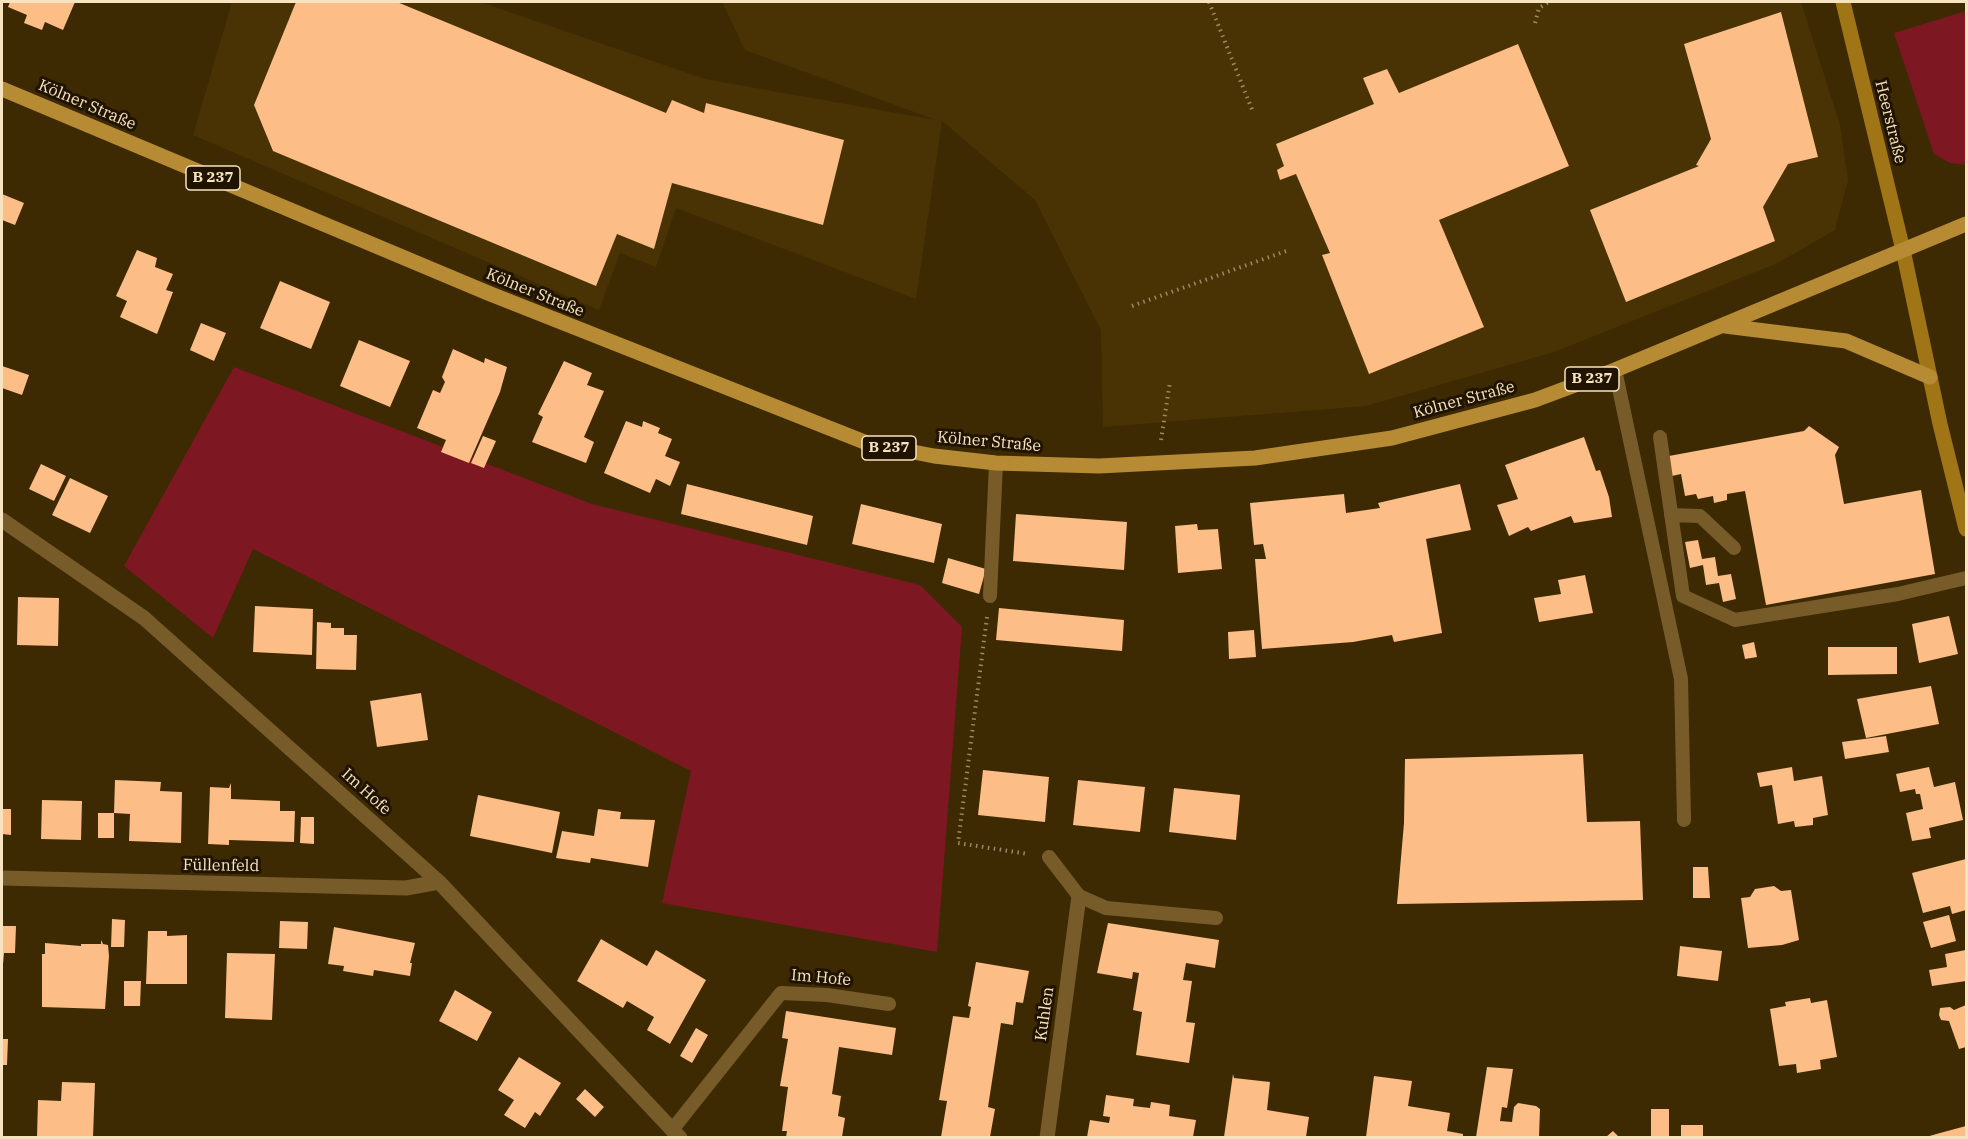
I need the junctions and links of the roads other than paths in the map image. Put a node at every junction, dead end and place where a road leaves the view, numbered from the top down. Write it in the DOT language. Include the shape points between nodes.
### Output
graph roads {
  1 [pos="1843,2"];
  2 [pos="2,89"];
  3 [pos="1966,224"];
  4 [pos="1903,250"];
  5 [pos="1722,325"];
  6 [pos="1614,370"];
  7 [pos="1930,377"];
  8 [pos="1660,437"];
  9 [pos="996,463"];
  10 [pos="1671,515"];
  11 [pos="2,520"];
  12 [pos="1966,529"];
  13 [pos="1734,548"];
  14 [pos="1966,578"];
  15 [pos="990,596"];
  16 [pos="1684,820"];
  17 [pos="1049,857"];
  18 [pos="2,878"];
  19 [pos="439,882"];
  20 [pos="1079,896"];
  21 [pos="1216,918"];
  22 [pos="889,1004"];
  23 [pos="676,1133"];
  24 [pos="1047,1137"];
  1 -- 4 [label="main road, Heerstraße"];
  2 -- 9 [label="main road, Kölner Straße / B 237" via="653,361 867,443"];
  3 -- 4 [label="main road, Kölner Straße / B 237"];
  4 -- 5 [label="main road, Kölner Straße / B 237"];
  4 -- 7 [label="main road, Heerstraße"];
  5 -- 6 [label="main road, Kölner Straße / B 237"];
  5 -- 7 [label="main road" via="1846,341"];
  6 -- 9 [label="main road, Kölner Straße / B 237" via="1534,400 1392,438 1255,458 1158,464"];
  6 -- 16 [label="lane" via="1681,679"];
  7 -- 12 [label="main road, Heerstraße"];
  8 -- 10 [label="lane"];
  9 -- 15 [label="lane"];
  10 -- 13 [label="lane" via="1700,516"];
  10 -- 14 [label="lane" via="1683,596 1735,620 1898,594"];
  11 -- 19 [label="street, Im Hofe" via="144,618"];
  17 -- 20 [label="lane"];
  18 -- 19 [label="street, Füllenfeld" via="406,888"];
  19 -- 23 [label="street, Im Hofe"];
  20 -- 21 [label="lane" via="1107,908"];
  20 -- 24 [label="street, Kuhlen"];
  22 -- 23 [label="lane, Im Hofe" via="782,993"];
}
